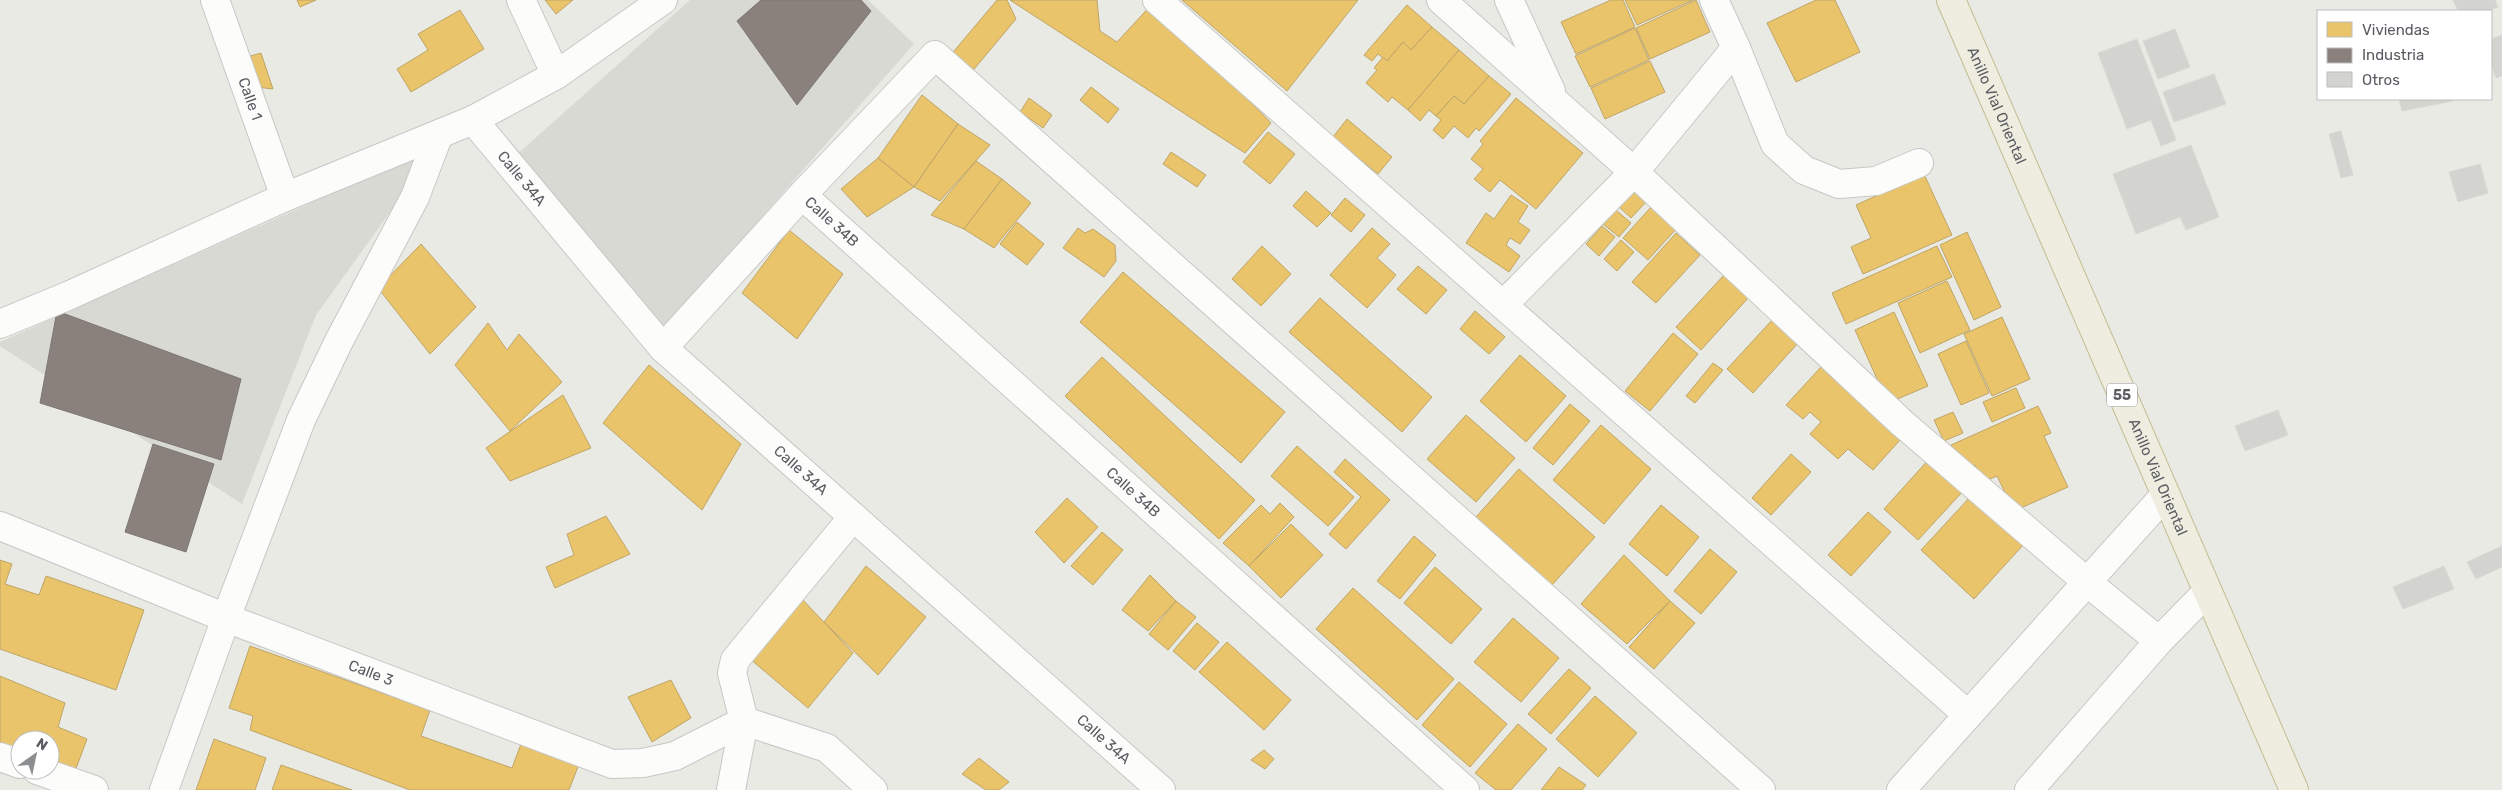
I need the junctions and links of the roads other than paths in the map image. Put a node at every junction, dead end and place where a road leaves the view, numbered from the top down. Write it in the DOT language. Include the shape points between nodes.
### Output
graph roads {
  1 [pos="215,0"];
  2 [pos="521,0"];
  3 [pos="663,0"];
  4 [pos="1157,0"];
  5 [pos="1441,0"];
  6 [pos="1509,0"];
  7 [pos="1714,0"];
  8 [pos="1951,0"];
  9 [pos="1736,48"];
  10 [pos="556,75"];
  11 [pos="1556,102"];
  12 [pos="473,120"];
  13 [pos="439,134"];
  14 [pos="1919,163"];
  15 [pos="1634,172"];
  16 [pos="802,195"];
  17 [pos="286,197"];
  18 [pos="1503,305"];
  19 [pos="0,324"];
  20 [pos="664,348"];
  21 [pos="2165,495"];
  22 [pos="853,517"];
  23 [pos="0,526"];
  24 [pos="2088,583"];
  25 [pos="2207,592"];
  26 [pos="226,618"];
  27 [pos="2159,641"];
  28 [pos="1968,715"];
  29 [pos="744,721"];
  30 [pos="60,778"];
  31 [pos="94,790"];
  32 [pos="164,790"];
  33 [pos="731,790"];
  34 [pos="873,790"];
  35 [pos="1161,790"];
  36 [pos="1465,790"];
  37 [pos="1761,790"];
  38 [pos="1902,790"];
  39 [pos="2029,790"];
  40 [pos="2294,790"];
  1 -- 17 [label="street, Calle 1"];
  2 -- 10 [label="street"];
  3 -- 10 [label="street"];
  4 -- 18 [label="street"];
  5 -- 11 [label="street"];
  6 -- 11 [label="street"];
  7 -- 9 [label="street"];
  8 -- 21 [label="highway, Anillo Vial Oriental / 55"];
  9 -- 14 [label="street" via="1775,144 1804,170 1839,184 1876,181"];
  9 -- 15 [label="street"];
  10 -- 12 [label="street"];
  11 -- 15 [label="street"];
  12 -- 13 [label="street"];
  12 -- 20 [label="street, Calle 34A"];
  13 -- 17 [label="street"];
  13 -- 26 [label="street" via="414,197 301,420"];
  15 -- 18 [label="street"];
  15 -- 24 [label="street" via="1902,423"];
  16 -- 20 [label="street"];
  16 -- 36 [label="street, Calle 34B"];
  16 -- 37 [label="street" via="935,55"];
  17 -- 19 [label="street"];
  18 -- 28 [label="street"];
  20 -- 22 [label="street, Calle 34A"];
  21 -- 24 [label="street"];
  21 -- 25 [label="highway, Anillo Vial Oriental / 55"];
  22 -- 29 [label="street" via="735,660 732,673"];
  22 -- 35 [label="street, Calle 34A"];
  23 -- 26 [label="street, Calle 3"];
  24 -- 27 [label="street"];
  24 -- 28 [label="street"];
  25 -- 27 [label="street"];
  25 -- 40 [label="highway, Anillo Vial Oriental / 55"];
  26 -- 29 [label="street, Calle 3" via="612,764 643,763 675,756"];
  26 -- 32 [label="street"];
  27 -- 39 [label="street"];
  28 -- 38 [label="street"];
  29 -- 33 [label="street"];
  29 -- 34 [label="street" via="827,748"];
  30 -- 31 [label="street"];
}
